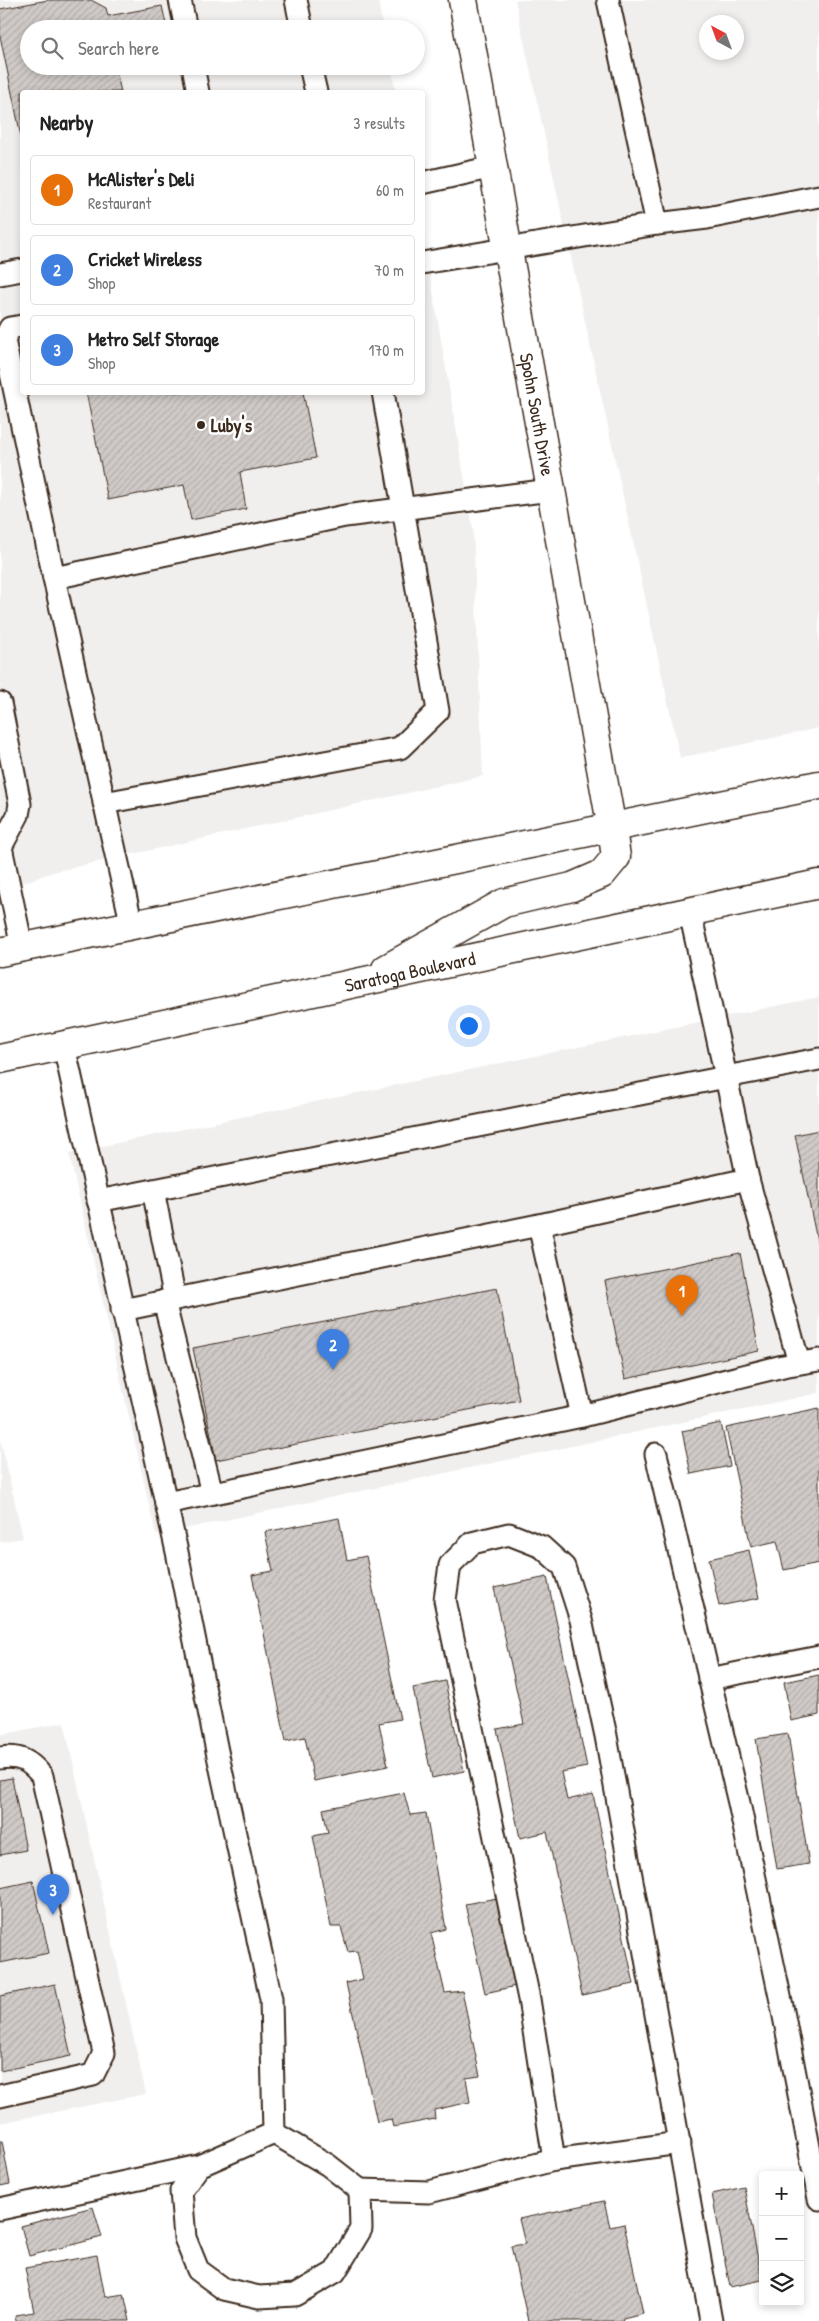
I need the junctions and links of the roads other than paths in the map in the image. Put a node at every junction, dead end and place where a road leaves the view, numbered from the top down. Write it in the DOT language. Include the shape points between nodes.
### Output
graph roads {
  1 [pos="180,0"];
  2 [pos="296,0"];
  3 [pos="464,0"];
  4 [pos="608,0"];
  5 [pos="184,20"];
  6 [pos="300,20"];
  7 [pos="195,75"];
  8 [pos="312,75"];
  9 [pos="198,90"];
  10 [pos="316,90"];
  11 [pos="493,168"];
  12 [pos="425,182"];
  13 [pos="819,196"];
  14 [pos="657,224"];
  15 [pos="508,248"];
  16 [pos="425,262"];
  17 [pos="20,270"];
  18 [pos="0,274"];
  19 [pos="20,326"];
  20 [pos="384,395"];
  21 [pos="551,490"];
  22 [pos="404,507"];
  23 [pos="54,578"];
  24 [pos="0,703"];
  25 [pos="819,785"];
  26 [pos="104,803"];
  27 [pos="612,829"];
  28 [pos="1,848"];
  29 [pos="819,884"];
  30 [pos="690,912"];
  31 [pos="132,926"];
  32 [pos="11,950"];
  33 [pos="361,983"];
  34 [pos="64,1046"];
  35 [pos="0,1059"];
  36 [pos="819,1059"];
  37 [pos="726,1077"];
  38 [pos="748,1178"];
  39 [pos="153,1190"];
  40 [pos="98,1201"];
  41 [pos="539,1225"];
  42 [pos="170,1300"];
  43 [pos="122,1310"];
  44 [pos="809,1362"];
  45 [pos="582,1416"];
  46 [pos="656,1454"];
  47 [pos="212,1494"];
  48 [pos="166,1503"];
  49 [pos="819,1657"];
  50 [pos="710,1679"];
  51 [pos="0,1758"];
  52 [pos="0,2096"];
  53 [pos="274,2133"];
  54 [pos="680,2143"];
  55 [pos="554,2160"];
  56 [pos="199,2166"];
  57 [pos="360,2190"];
  58 [pos="819,2199"];
  59 [pos="0,2209"];
  60 [pos="712,2321"];
  1 -- 5 [label="lane"];
  2 -- 6 [label="lane"];
  3 -- 11 [label="main road, Spohn South Drive"];
  4 -- 14 [label="lane"];
  7 -- 9 [label="lane"];
  8 -- 10 [label="lane"];
  11 -- 12 [label="lane"];
  11 -- 15 [label="main road, Spohn South Drive"];
  13 -- 14 [label="lane" via="707,218"];
  14 -- 15 [label="lane"];
  15 -- 16 [label="lane"];
  15 -- 21 [label="main road, Spohn South Drive"];
  17 -- 18 [label="lane"];
  19 -- 23 [label="lane" via="10,328 4,340"];
  20 -- 22 [label="lane"];
  21 -- 22 [label="lane"];
  21 -- 27 [label="main road, Spohn South Drive"];
  22 -- 23 [label="lane" via="345,516"];
  22 -- 26 [label="lane" via="438,711 400,748"];
  23 -- 26 [label="lane"];
  24 -- 28 [label="lane" via="20,804"];
  25 -- 27 [label="main road"];
  26 -- 31 [label="lane"];
  27 -- 31 [label="main road"];
  27 -- 33 [label="main road, Spohn South Drive" via="616,857 602,874 572,888 504,903"];
  28 -- 32 [label="lane"];
  29 -- 30 [label="main road, Saratoga Boulevard"];
  30 -- 33 [label="main road, Saratoga Boulevard"];
  30 -- 37 [label="lane"];
  31 -- 32 [label="main road"];
  33 -- 34 [label="main road, Saratoga Boulevard"];
  34 -- 35 [label="main road, Saratoga Boulevard"];
  34 -- 40 [label="lane"];
  36 -- 37 [label="lane"];
  37 -- 38 [label="lane"];
  37 -- 39 [label="lane"];
  38 -- 41 [label="lane"];
  38 -- 44 [label="lane"];
  39 -- 40 [label="lane"];
  39 -- 42 [label="lane"];
  40 -- 43 [label="lane"];
  41 -- 42 [label="lane"];
  41 -- 45 [label="lane"];
  42 -- 43 [label="lane"];
  42 -- 47 [label="lane"];
  43 -- 48 [label="lane"];
  44 -- 45 [label="lane"];
  45 -- 47 [label="lane"];
  46 -- 50 [label="lane"];
  47 -- 48 [label="lane"];
  48 -- 53 [label="lane" via="271,1999"];
  49 -- 50 [label="lane"];
  50 -- 58 [label="lane" via="782,2006"];
  51 -- 52 [label="lane" via="31,1762 42,1776 104,2052 93,2075"];
  53 -- 56 [label="lane"];
  53 -- 57 [label="lane" via="328,2165"];
  54 -- 55 [label="lane"];
  54 -- 55 [label="lane" via="606,1736 581,1620 564,1567 542,1547 510,1534 472,1543 450,1565 444,1600 529,1999"];
  54 -- 60 [label="lane"];
  55 -- 57 [label="lane" via="429,2192"];
  56 -- 57 [label="lane" via="180,2191 185,2238 198,2270 224,2290 259,2297 295,2295 335,2272 361,2229"];
  56 -- 59 [label="lane"];
}
